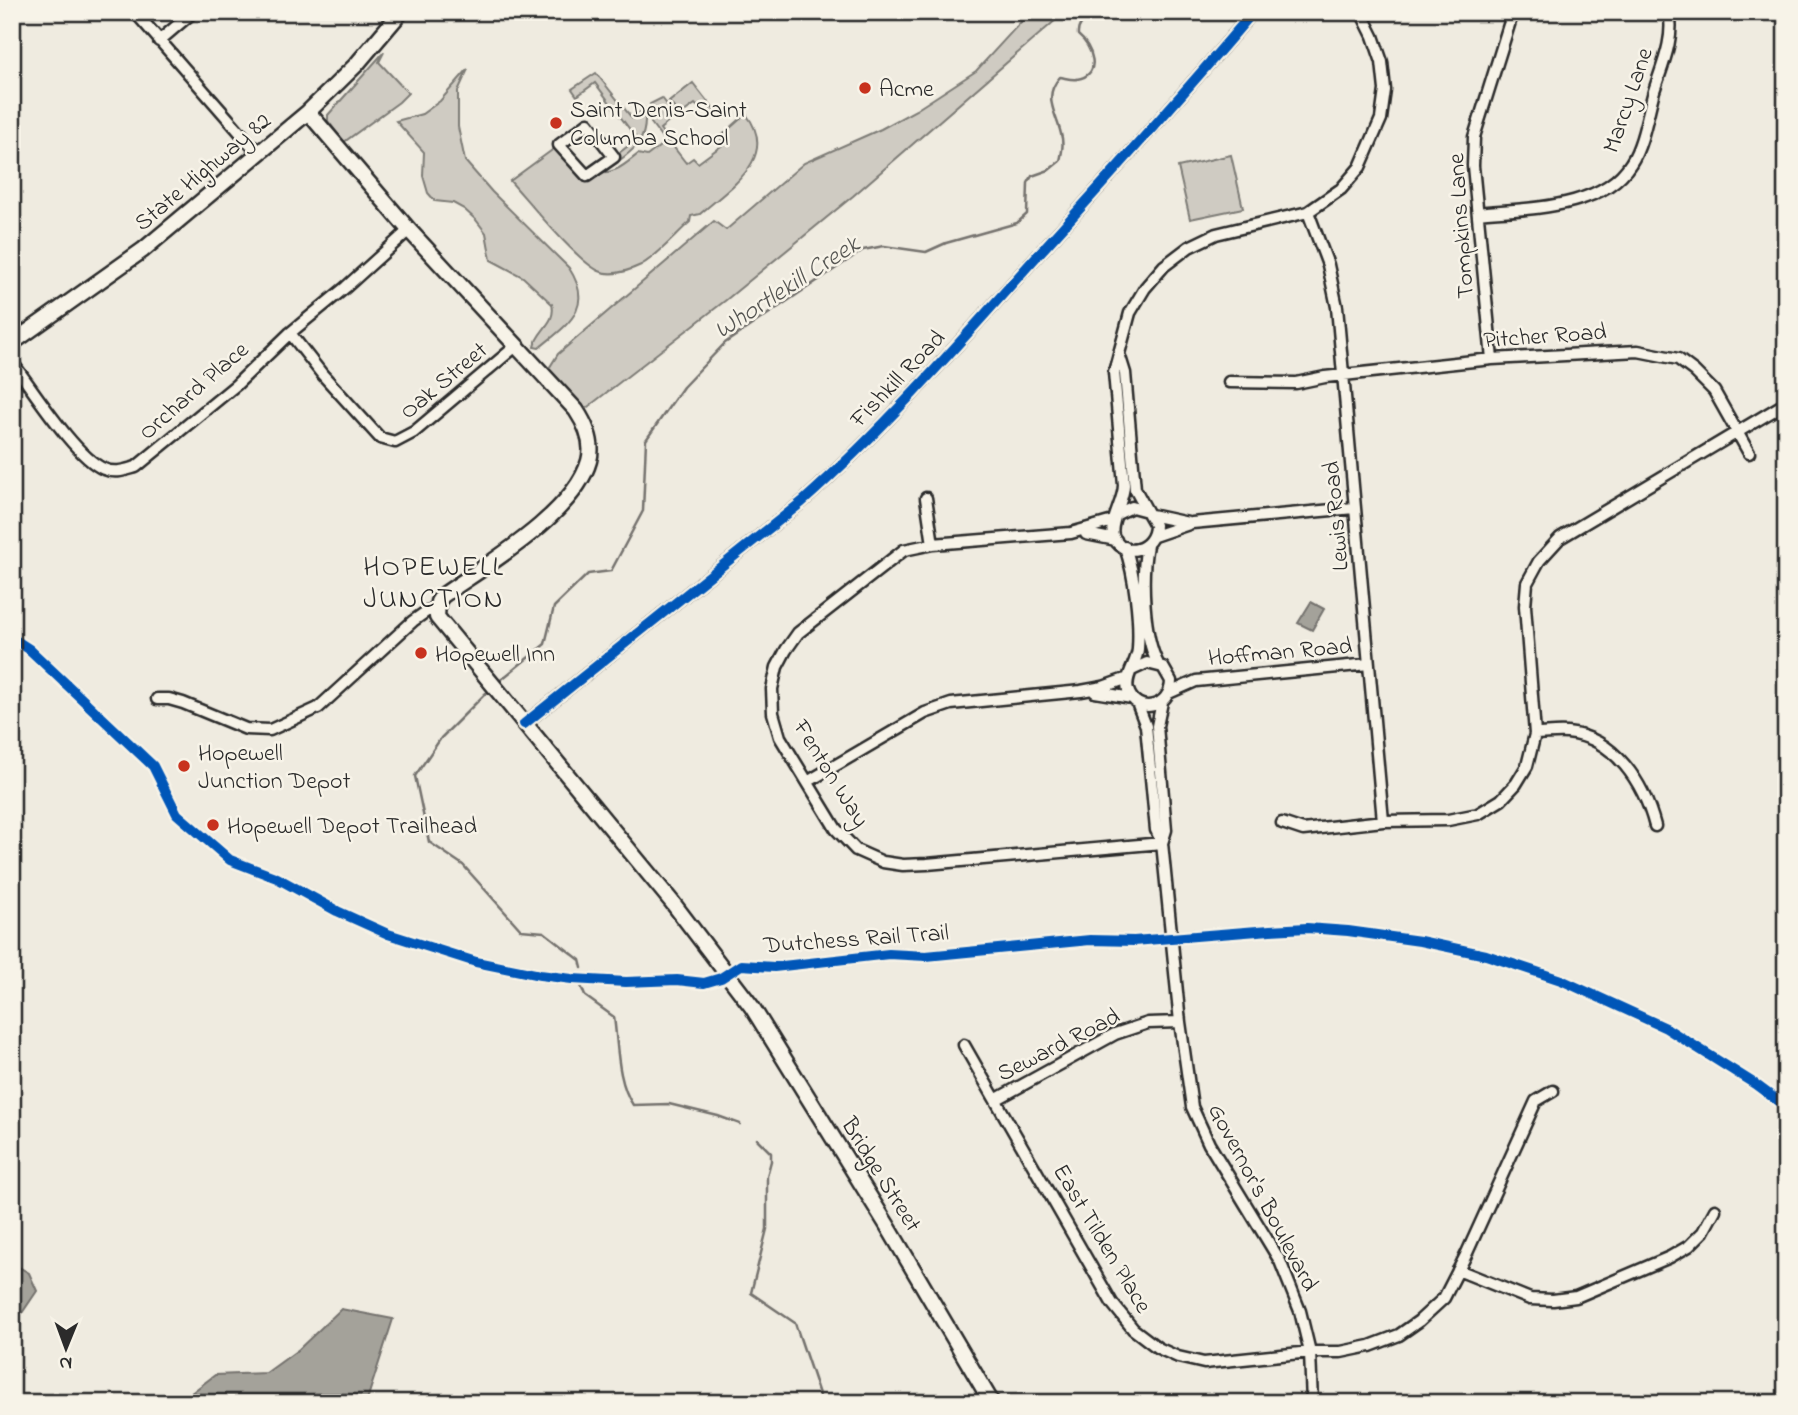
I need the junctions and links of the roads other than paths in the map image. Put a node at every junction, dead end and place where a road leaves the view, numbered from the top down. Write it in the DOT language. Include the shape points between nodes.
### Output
graph roads {
  1 [pos="135,12"];
  2 [pos="193,12"];
  3 [pos="401,12"];
  4 [pos="1254,12"];
  5 [pos="1361,12"];
  6 [pos="1513,12"];
  7 [pos="1669,12"];
  8 [pos="159,41"];
  9 [pos="308,112"];
  10 [pos="258,153"];
  11 [pos="599,167"];
  12 [pos="1308,212"];
  13 [pos="1478,213"];
  14 [pos="410,230"];
  15 [pos="290,333"];
  16 [pos="12,343"];
  17 [pos="516,346"];
  18 [pos="1120,356"];
  19 [pos="1492,359"];
  20 [pos="12,362"];
  21 [pos="1344,374"];
  22 [pos="1229,382"];
  23 [pos="1786,403"];
  24 [pos="1737,432"];
  25 [pos="1749,453"];
  26 [pos="926,498"];
  27 [pos="1354,508"];
  28 [pos="1149,513"];
  29 [pos="1115,518"];
  30 [pos="1192,523"];
  31 [pos="1071,533"];
  32 [pos="1154,536"];
  33 [pos="1116,540"];
  34 [pos="933,544"];
  35 [pos="1147,545"];
  36 [pos="1125,547"];
  37 [pos="437,611"];
  38 [pos="1369,664"];
  39 [pos="1162,668"];
  40 [pos="1130,674"];
  41 [pos="1196,681"];
  42 [pos="1081,691"];
  43 [pos="1169,693"];
  44 [pos="158,699"];
  45 [pos="1135,700"];
  46 [pos="1162,702"];
  47 [pos="524,724"];
  48 [pos="1535,734"];
  49 [pos="808,781"];
  50 [pos="1383,821"];
  51 [pos="1282,823"];
  52 [pos="1655,826"];
  53 [pos="1162,843"];
  54 [pos="1180,1022"];
  55 [pos="964,1045"];
  56 [pos="1553,1091"];
  57 [pos="997,1099"];
  58 [pos="1716,1210"];
  59 [pos="1458,1270"];
  60 [pos="1310,1352"];
  61 [pos="992,1403"];
  62 [pos="1312,1403"];
  1 -- 8 [label="street"];
  2 -- 8 [label="street"];
  3 -- 9 [label="main road, State Highway 82"];
  4 -- 47 [label="street, Fishkill Road" via="953,350 841,467"];
  5 -- 12 [label="street" via="1382,62 1381,119 1360,167 1341,189"];
  6 -- 13 [label="street, Tompkins Lane" via="1474,137"];
  7 -- 13 [label="street, Marcy Lane" via="1670,40 1631,163 1613,182 1585,199"];
  8 -- 10 [label="street"];
  9 -- 10 [label="main road, State Highway 82"];
  9 -- 14 [label="main road"];
  10 -- 16 [label="main road, State Highway 82" via="143,250"];
  11 -- 11 [label="street" via="614,157 588,123 559,145 587,177"];
  12 -- 18 [label="street" via="1216,234 1164,266 1130,313"];
  12 -- 21 [label="street, Lewis Road" via="1328,265"];
  13 -- 19 [label="street, Tompkins Lane"];
  14 -- 15 [label="street, Orchard Place"];
  14 -- 17 [label="main road"];
  15 -- 17 [label="street, Oak Street" via="380,438 395,442 414,432"];
  15 -- 20 [label="street, Orchard Place" via="195,419 136,467 120,472 106,470 70,439"];
  17 -- 37 [label="main road" via="581,417 590,444 589,460 574,490 556,510 442,596"];
  18 -- 28 [label="street" via="1135,489"];
  18 -- 29 [label="street" via="1114,372 1124,485"];
  19 -- 21 [label="street, Pitcher Road"];
  19 -- 24 [label="street, Pitcher Road" via="1617,351 1678,359 1714,391"];
  21 -- 22 [label="street, Pitcher Road" via="1296,383"];
  21 -- 27 [label="street, Lewis Road"];
  23 -- 24 [label="street"];
  24 -- 25 [label="street, Pitcher Road"];
  24 -- 48 [label="street" via="1560,538 1539,561 1525,595"];
  26 -- 34 [label="street"];
  27 -- 30 [label="street"];
  27 -- 38 [label="street, Lewis Road"];
  28 -- 29 [label="street" via="1132,507"];
  28 -- 30 [label="street"];
  28 -- 32 [label="street"];
  29 -- 31 [label="street, Fenton Way"];
  29 -- 33 [label="street" via="1112,530"];
  30 -- 32 [label="street"];
  31 -- 33 [label="street, Fenton Way"];
  31 -- 34 [label="street, Fenton Way"];
  32 -- 35 [label="street"];
  33 -- 36 [label="street"];
  34 -- 49 [label="street, Fenton Way" via="893,557 798,633 777,667 773,713 780,737"];
  35 -- 36 [label="street"];
  35 -- 39 [label="street" via="1145,596 1151,645"];
  36 -- 40 [label="street" via="1138,635"];
  37 -- 44 [label="street" via="427,611 412,621 318,708 270,730 246,729 183,703"];
  37 -- 47 [label="main road, Bridge Street" via="441,624"];
  38 -- 41 [label="street, Hoffman Road"];
  38 -- 50 [label="street, Lewis Road"];
  39 -- 40 [label="street" via="1147,663"];
  39 -- 41 [label="street, Hoffman Road"];
  39 -- 43 [label="street" via="1171,681"];
  40 -- 42 [label="street"];
  40 -- 45 [label="street" via="1127,686"];
  41 -- 43 [label="street, Hoffman Road"];
  42 -- 45 [label="street"];
  42 -- 49 [label="street" via="951,704 925,713"];
  43 -- 46 [label="street"];
  45 -- 46 [label="street" via="1150,706"];
  45 -- 53 [label="street, Governor's Boulevard" via="1146,726 1156,830"];
  46 -- 53 [label="street, Governor's Boulevard" via="1157,726 1166,830"];
  47 -- 61 [label="main road, Bridge Street" via="672,902 778,1047"];
  48 -- 50 [label="street" via="1527,766 1501,800 1489,808 1448,820"];
  48 -- 52 [label="street" via="1569,733 1608,749 1630,771"];
  49 -- 53 [label="street, Fenton Way" via="836,828 856,850 883,862 927,864"];
  50 -- 51 [label="street" via="1303,830"];
  53 -- 54 [label="street, Governor's Boulevard"];
  54 -- 57 [label="street, Seward Road" via="1148,1023 1115,1034"];
  54 -- 60 [label="street, Governor's Boulevard" via="1192,1107 1209,1144 1280,1261"];
  55 -- 57 [label="street, East Tilden Place"];
  56 -- 59 [label="street, East Tilden Place" via="1536,1101"];
  57 -- 60 [label="street, East Tilden Place" via="1112,1303 1133,1329 1157,1348 1204,1363"];
  58 -- 59 [label="street" via="1689,1246 1576,1297 1530,1299"];
  59 -- 60 [label="street, East Tilden Place" via="1444,1297 1399,1335 1351,1350"];
  60 -- 62 [label="street, Governor's Boulevard"];
}
